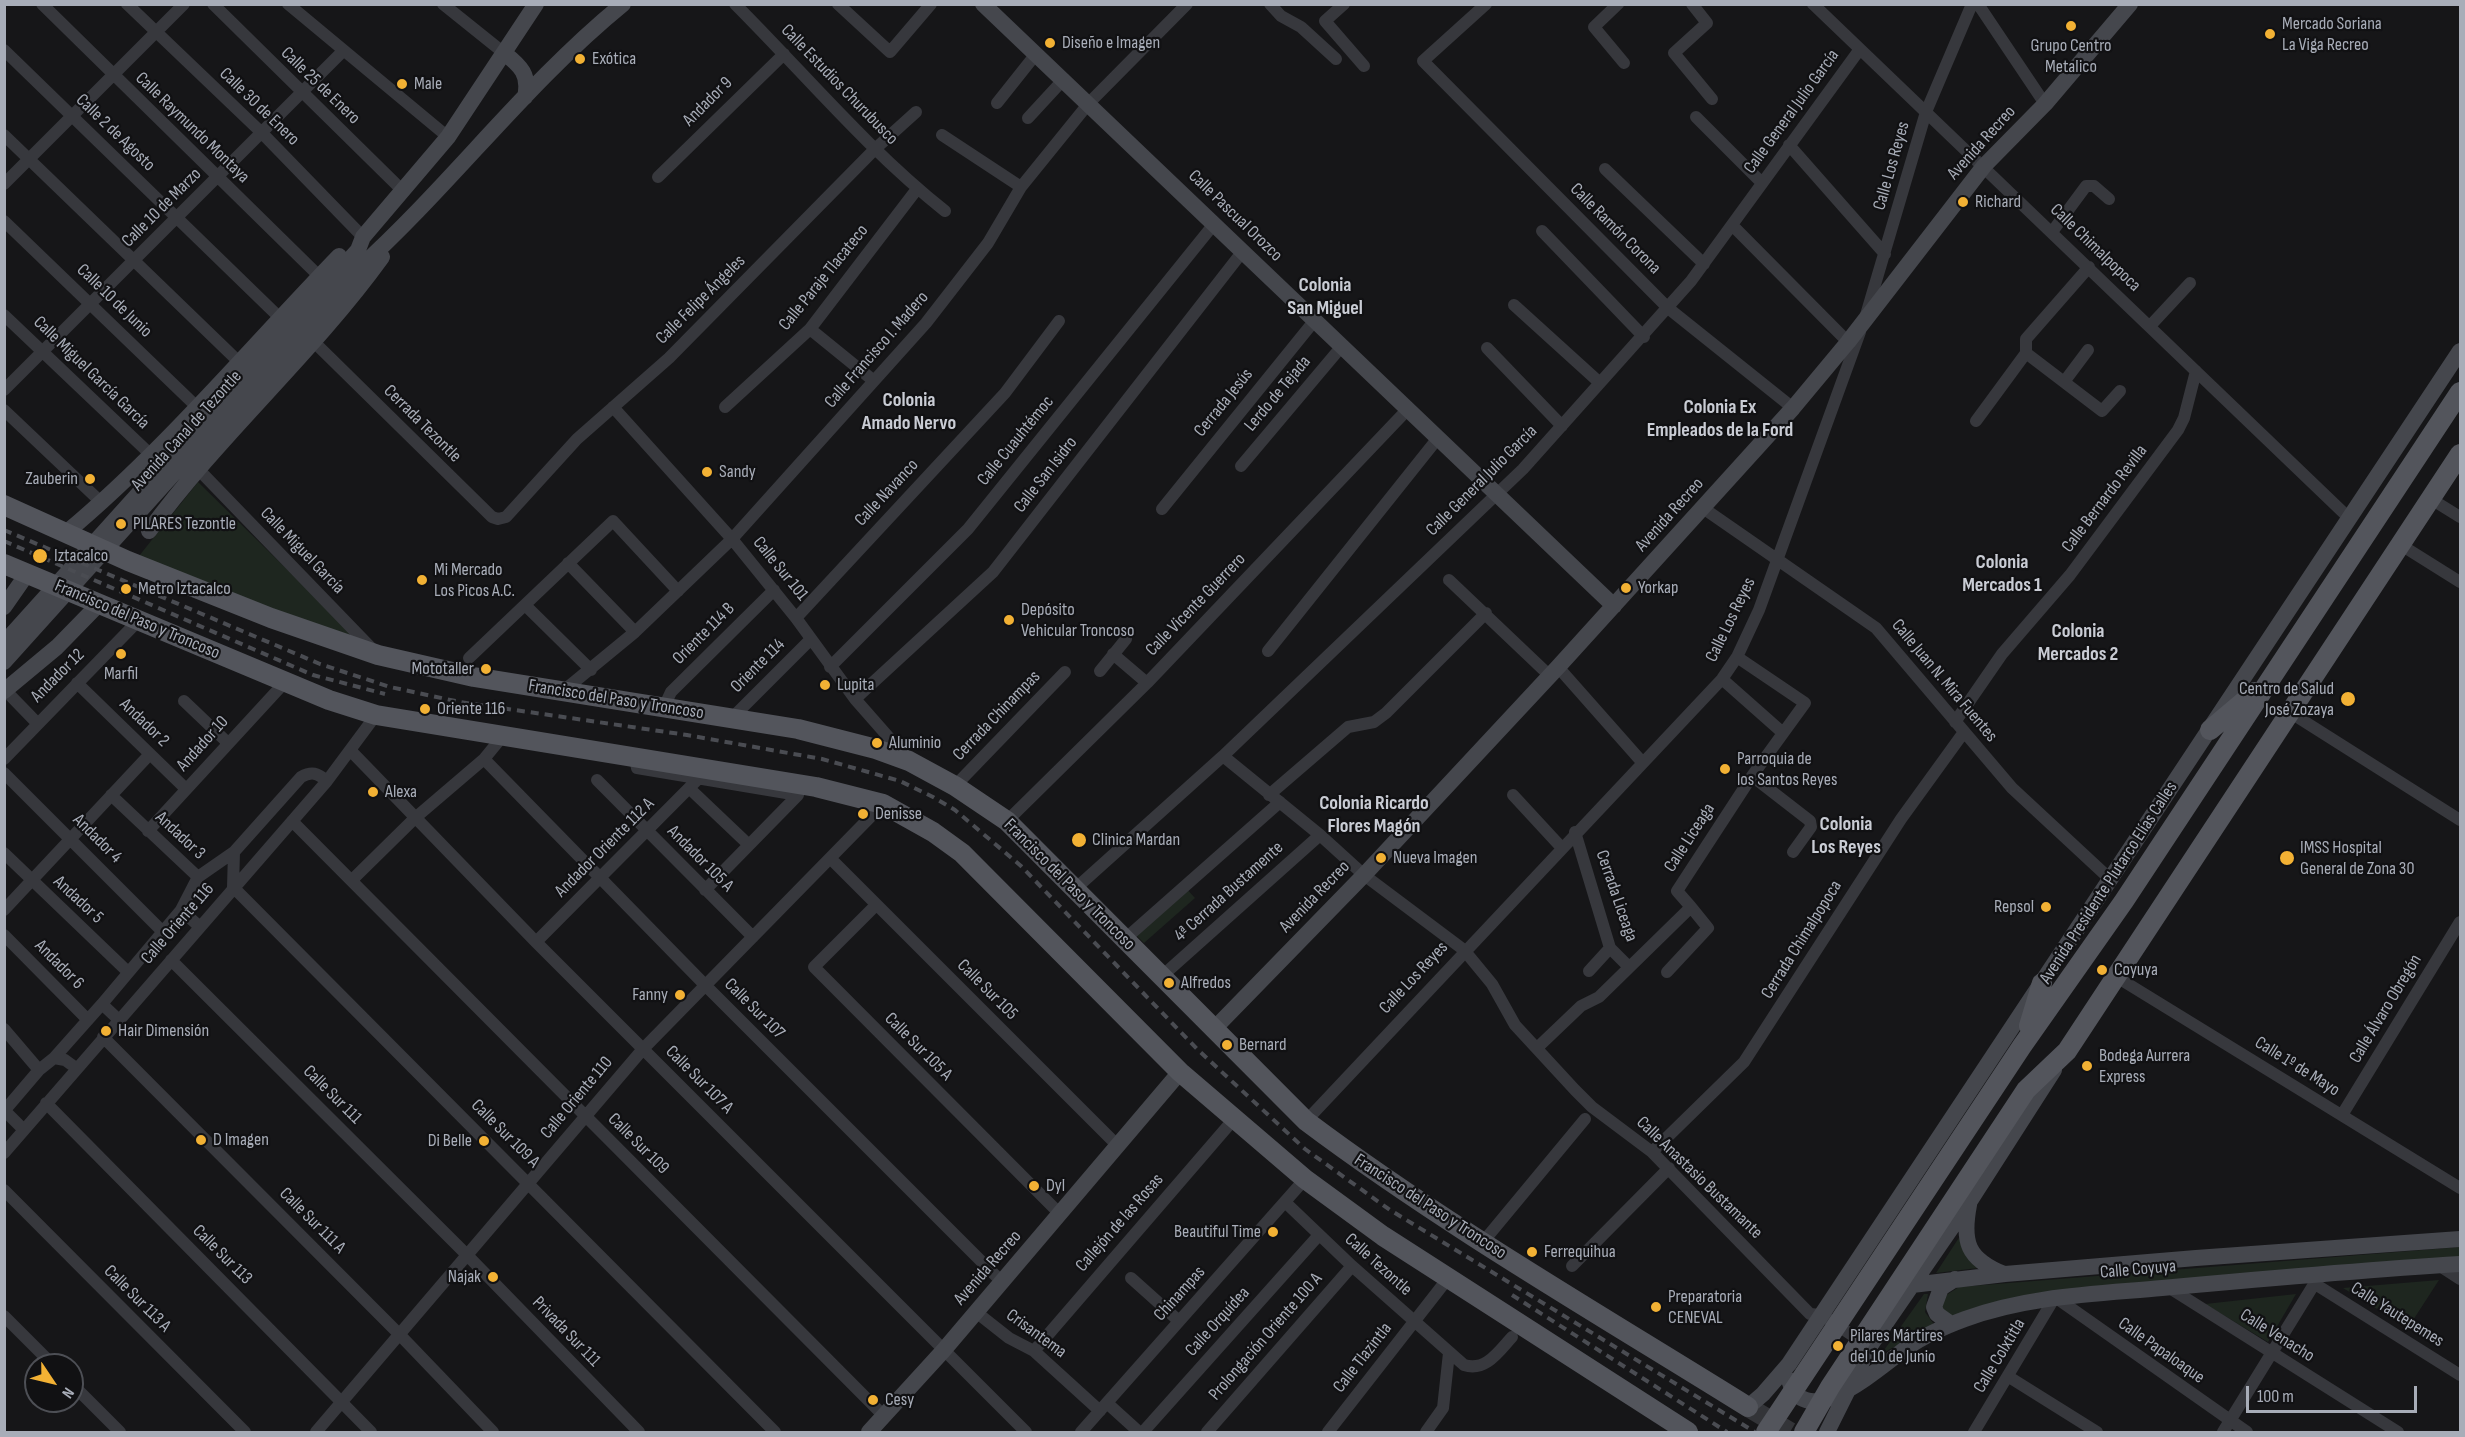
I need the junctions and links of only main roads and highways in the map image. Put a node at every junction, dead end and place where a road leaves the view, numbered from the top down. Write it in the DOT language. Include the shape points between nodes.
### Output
graph roads {
  1 [pos="2460,392"];
  2 [pos="2460,454"];
  3 [pos="4,506"];
  4 [pos="4,564"];
  5 [pos="2271,679"];
  6 [pos="2210,730"];
  7 [pos="2042,983"];
  8 [pos="2017,1053"];
  9 [pos="1748,1407"];
  10 [pos="1688,1432"];
  11 [pos="1766,1432"];
  12 [pos="1804,1432"];
  1 -- 5 [label="main road, Avenida Presidente Plutarco Elías Calles"];
  2 -- 12 [label="main road" via="2067,1051 2026,1090"];
  3 -- 9 [label="main road, Francisco del Paso y Troncoso" via="271,618 378,655 474,677 798,729 909,760 1007,821 1306,1121 1483,1242"];
  4 -- 10 [label="main road, Francisco del Paso y Troncoso" via="330,700 376,715 752,781 816,787 883,804 962,853 1180,1072 1305,1179 1383,1236"];
  5 -- 6 [label="main road"];
  5 -- 8 [label="main road, Avenida Presidente Plutarco Elías Calles" via="2124,901"];
  7 -- 8 [label="main road"];
  8 -- 11 [label="main road, Avenida Presidente Plutarco Elías Calles"];
}
